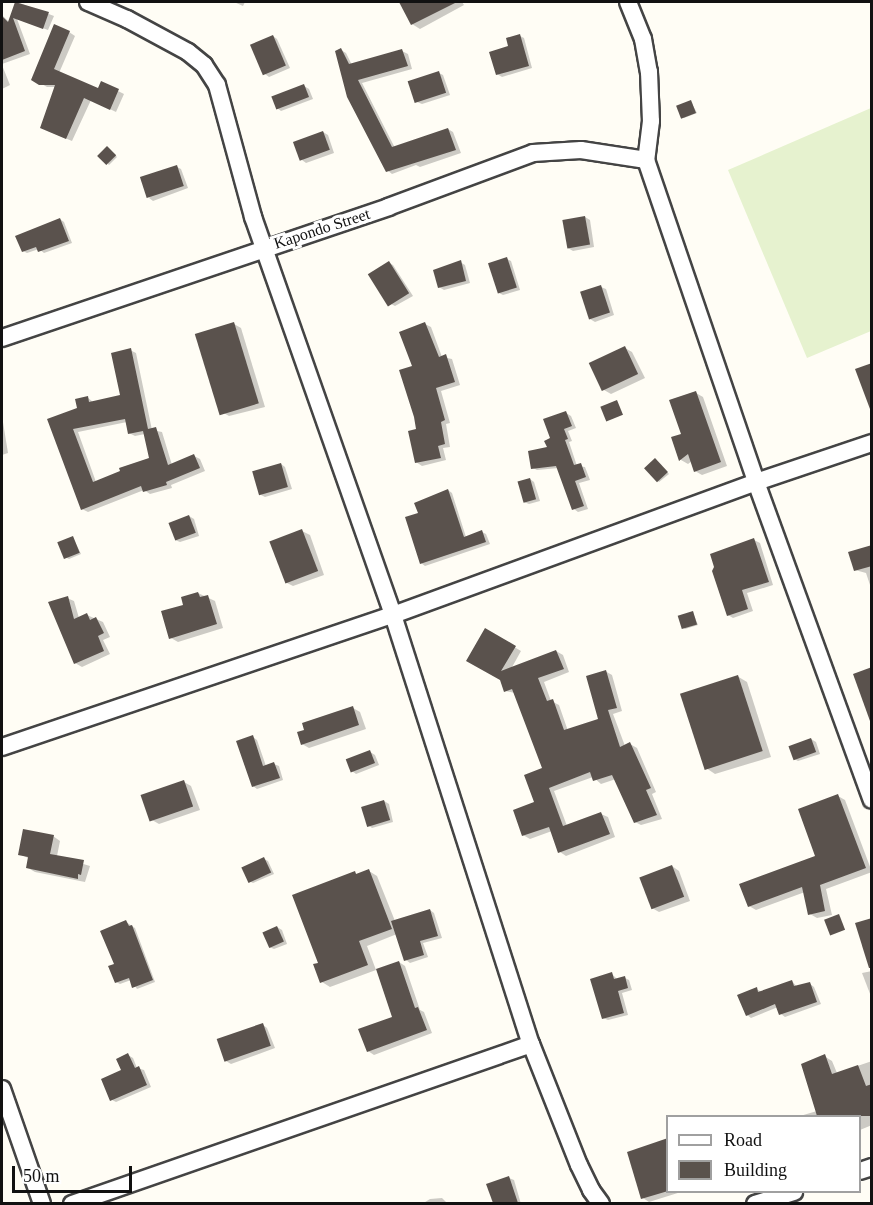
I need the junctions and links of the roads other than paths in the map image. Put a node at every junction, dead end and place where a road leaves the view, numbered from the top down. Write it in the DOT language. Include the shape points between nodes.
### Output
graph roads {
  1 [pos="88,2"];
  2 [pos="628,2"];
  3 [pos="645,160"];
  4 [pos="263,248"];
  5 [pos="2,338"];
  6 [pos="872,443"];
  7 [pos="756,482"];
  8 [pos="393,615"];
  9 [pos="2,747"];
  10 [pos="872,800"];
  11 [pos="531,1044"];
  12 [pos="2,1089"];
  13 [pos="788,1193"];
  14 [pos="42,1203"];
  15 [pos="72,1203"];
  16 [pos="601,1203"];
  17 [pos="755,1203"];
  1 -- 4 [label="street" via="163,37 204,65 217,85"];
  2 -- 3 [label="street" via="643,39 649,72 651,121"];
  3 -- 4 [label="street, Kapondo Street" via="580,150 533,153"];
  3 -- 7 [label="street"];
  4 -- 5 [label="street, Kapondo Street"];
  4 -- 8 [label="street"];
  6 -- 7 [label="street"];
  7 -- 8 [label="street"];
  7 -- 10 [label="street"];
  8 -- 9 [label="street"];
  8 -- 11 [label="street"];
  11 -- 15 [label="street"];
  11 -- 16 [label="street" via="579,1165"];
  12 -- 14 [label="street"];
  13 -- 17 [label="street"];
}
